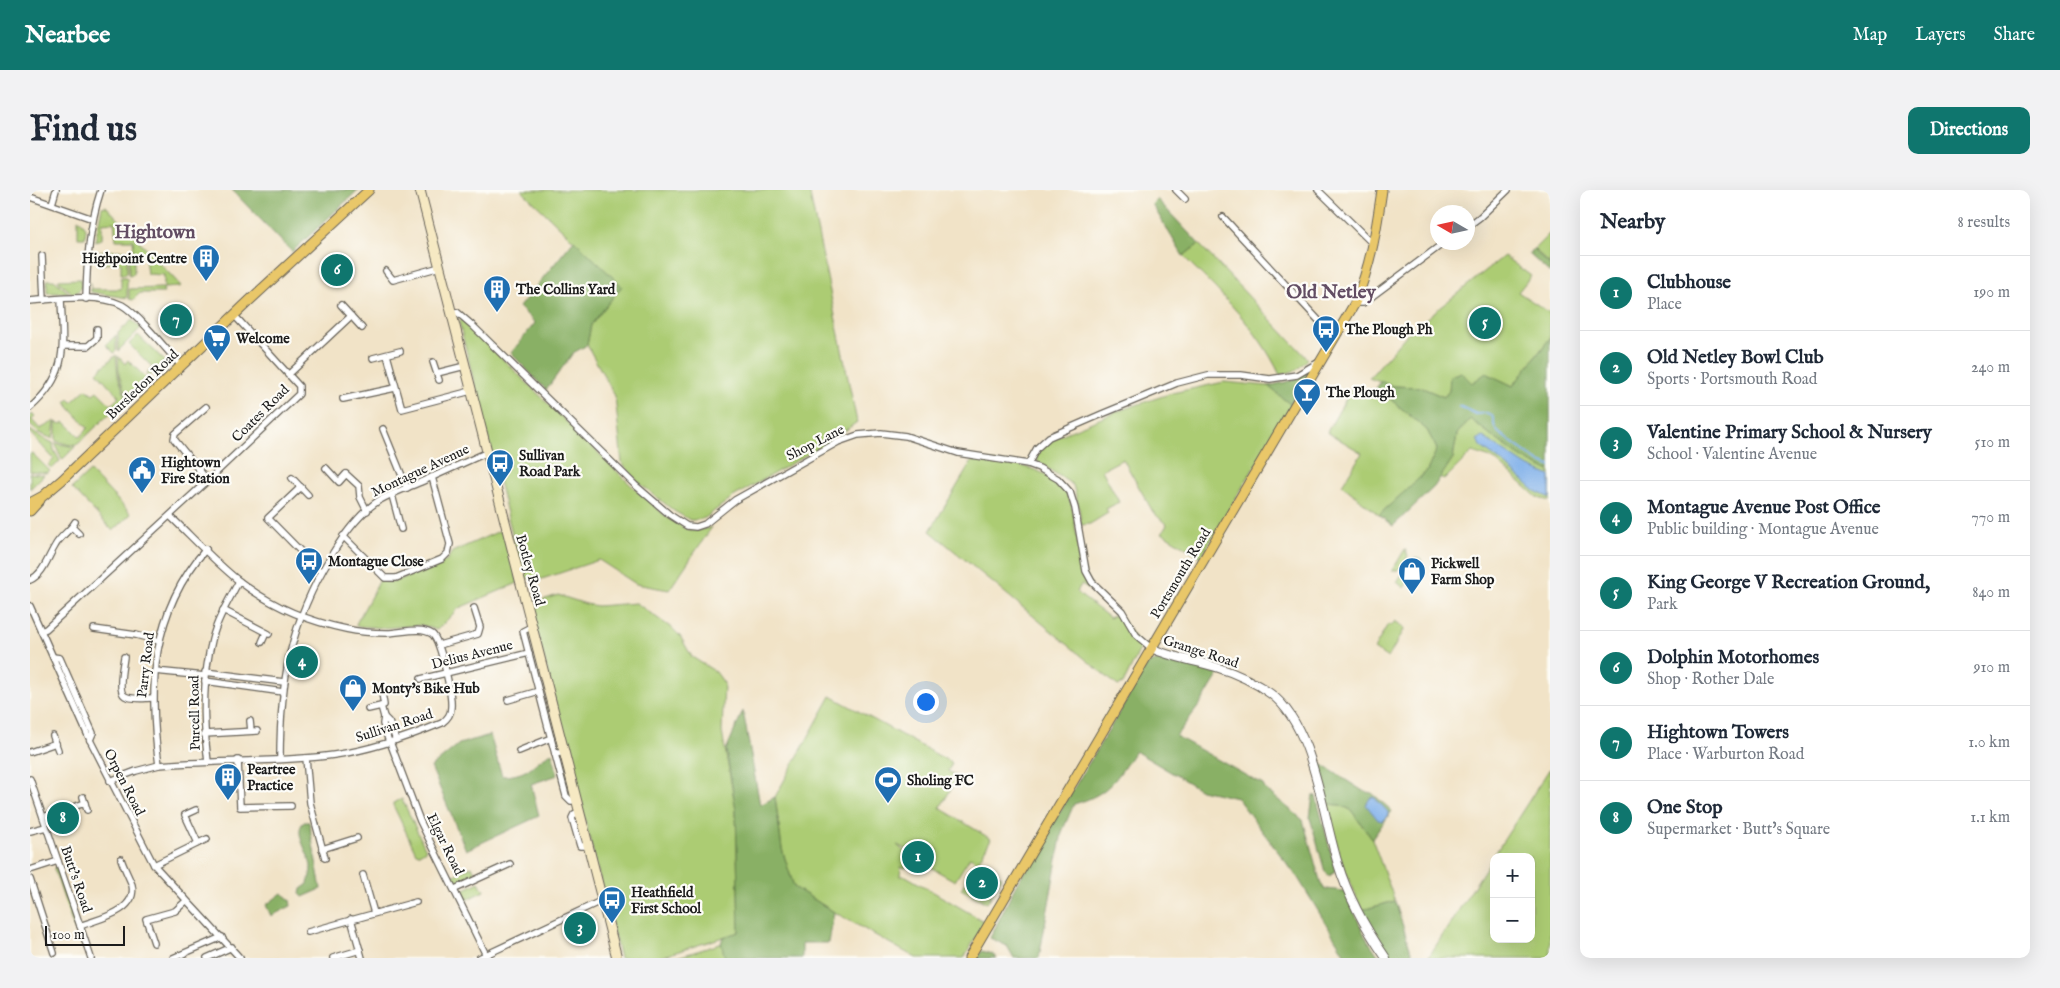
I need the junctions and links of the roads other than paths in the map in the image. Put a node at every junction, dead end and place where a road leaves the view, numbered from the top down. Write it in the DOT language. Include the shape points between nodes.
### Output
graph roads {
  1 [pos="56,190"];
  2 [pos="101,190"];
  3 [pos="369,190"];
  4 [pos="420,190"];
  5 [pos="1176,190"];
  6 [pos="1318,190"];
  7 [pos="1382,190"];
  8 [pos="1508,190"];
  9 [pos="30,197"];
  10 [pos="1185,199"];
  11 [pos="52,204"];
  12 [pos="1223,217"];
  13 [pos="93,218"];
  14 [pos="1475,221"];
  15 [pos="1374,245"];
  16 [pos="1434,250"];
  17 [pos="42,256"];
  18 [pos="440,267"];
  19 [pos="386,271"];
  20 [pos="393,280"];
  21 [pos="395,286"];
  22 [pos="61,299"];
  23 [pos="86,299"];
  24 [pos="30,300"];
  25 [pos="44,300"];
  26 [pos="1355,303"];
  27 [pos="341,305"];
  28 [pos="451,312"];
  29 [pos="234,316"];
  30 [pos="351,316"];
  31 [pos="362,328"];
  32 [pos="97,330"];
  33 [pos="1335,338"];
  34 [pos="63,346"];
  35 [pos="400,351"];
  36 [pos="387,355"];
  37 [pos="373,358"];
  38 [pos="434,362"];
  39 [pos="1319,362"];
  40 [pos="181,366"];
  41 [pos="465,366"];
  42 [pos="436,373"];
  43 [pos="288,375"];
  44 [pos="439,380"];
  45 [pos="395,388"];
  46 [pos="471,391"];
  47 [pos="343,399"];
  48 [pos="206,407"];
  49 [pos="30,408"];
  50 [pos="383,429"];
  51 [pos="486,453"];
  52 [pos="1028,464"];
  53 [pos="326,468"];
  54 [pos="432,477"];
  55 [pos="292,478"];
  56 [pos="208,481"];
  57 [pos="301,487"];
  58 [pos="407,488"];
  59 [pos="392,495"];
  60 [pos="43,496"];
  61 [pos="308,496"];
  62 [pos="30,503"];
  63 [pos="30,511"];
  64 [pos="367,511"];
  65 [pos="170,516"];
  66 [pos="401,529"];
  67 [pos="79,534"];
  68 [pos="343,536"];
  69 [pos="206,549"];
  70 [pos="321,572"];
  71 [pos="30,580"];
  72 [pos="239,581"];
  73 [pos="30,606"];
  74 [pos="474,608"];
  75 [pos="223,610"];
  76 [pos="300,616"];
  77 [pos="33,620"];
  78 [pos="103,623"];
  79 [pos="532,626"];
  80 [pos="94,629"];
  81 [pos="102,630"];
  82 [pos="41,631"];
  83 [pos="159,641"];
  84 [pos="262,642"];
  85 [pos="439,645"];
  86 [pos="1151,648"];
  87 [pos="529,653"];
  88 [pos="124,657"];
  89 [pos="538,670"];
  90 [pos="155,671"];
  91 [pos="445,672"];
  92 [pos="205,676"];
  93 [pos="421,679"];
  94 [pos="284,682"];
  95 [pos="539,691"];
  96 [pos="283,692"];
  97 [pos="382,693"];
  98 [pos="153,698"];
  99 [pos="508,700"];
  100 [pos="381,706"];
  101 [pos="368,709"];
  102 [pos="250,722"];
  103 [pos="204,734"];
  104 [pos="53,736"];
  105 [pos="551,738"];
  106 [pos="391,742"];
  107 [pos="56,743"];
  108 [pos="58,750"];
  109 [pos="519,751"];
  110 [pos="30,752"];
  111 [pos="560,753"];
  112 [pos="306,758"];
  113 [pos="280,759"];
  114 [pos="238,760"];
  115 [pos="208,762"];
  116 [pos="159,765"];
  117 [pos="30,779"];
  118 [pos="110,781"];
  119 [pos="85,804"];
  120 [pos="291,806"];
  121 [pos="196,810"];
  122 [pos="43,817"];
  123 [pos="46,826"];
  124 [pos="30,831"];
  125 [pos="357,838"];
  126 [pos="207,839"];
  127 [pos="348,841"];
  128 [pos="198,843"];
  129 [pos="322,849"];
  130 [pos="350,849"];
  131 [pos="325,858"];
  132 [pos="121,859"];
  133 [pos="58,861"];
  134 [pos="510,864"];
  135 [pos="154,865"];
  136 [pos="30,870"];
  137 [pos="363,874"];
  138 [pos="30,879"];
  139 [pos="366,884"];
  140 [pos="358,886"];
  141 [pos="455,890"];
  142 [pos="602,900"];
  143 [pos="186,901"];
  144 [pos="416,902"];
  145 [pos="374,912"];
  146 [pos="351,919"];
  147 [pos="312,922"];
  148 [pos="80,926"];
  149 [pos="222,937"];
  150 [pos="154,943"];
  151 [pos="232,947"];
  152 [pos="360,950"];
  153 [pos="54,953"];
  154 [pos="486,955"];
  155 [pos="171,956"];
  156 [pos="91,958"];
  157 [pos="208,958"];
  158 [pos="240,958"];
  159 [pos="333,958"];
  160 [pos="362,958"];
  161 [pos="479,958"];
  162 [pos="617,958"];
  163 [pos="969,958"];
  164 [pos="1386,958"];
  1 -- 11 [label="street"];
  2 -- 13 [label="street"];
  3 -- 29 [label="main road, Bursledon Road"];
  4 -- 18 [label="main road, Botley Road"];
  5 -- 10 [label="street"];
  6 -- 15 [label="street"];
  7 -- 15 [label="main road, Portsmouth Road"];
  8 -- 14 [label="street"];
  9 -- 11 [label="street"];
  11 -- 13 [label="street"];
  12 -- 33 [label="street"];
  13 -- 23 [label="street" via="87,254"];
  15 -- 26 [label="main road, Portsmouth Road"];
  16 -- 26 [label="street" via="1363,303"];
  17 -- 25 [label="street"];
  18 -- 20 [label="street"];
  18 -- 28 [label="main road, Botley Road"];
  19 -- 20 [label="street"];
  20 -- 21 [label="street"];
  22 -- 23 [label="street"];
  22 -- 25 [label="street"];
  22 -- 34 [label="street"];
  23 -- 40 [label="street" via="106,300 125,308"];
  24 -- 25 [label="street"];
  26 -- 33 [label="main road, Portsmouth Road"];
  27 -- 30 [label="street"];
  28 -- 41 [label="main road, Botley Road"];
  28 -- 52 [label="street, Shop Lane" via="457,312 472,325 635,485 687,526 705,524 735,500 858,434 906,436 958,454"];
  29 -- 40 [label="main road, Bursledon Road"];
  29 -- 43 [label="street, Coates Road"];
  30 -- 31 [label="street"];
  30 -- 43 [label="street"];
  32 -- 34 [label="street" via="97,338 88,346"];
  33 -- 39 [label="main road, Portsmouth Road"];
  34 -- 49 [label="street" via="56,377"];
  35 -- 36 [label="street"];
  36 -- 37 [label="street"];
  36 -- 45 [label="street"];
  38 -- 42 [label="street"];
  39 -- 52 [label="street" via="1296,375 1270,379 1208,375 1177,384 1049,437 1037,448"];
  39 -- 86 [label="main road, Portsmouth Road"];
  40 -- 60 [label="main road, Bursledon Road"];
  41 -- 42 [label="street"];
  41 -- 46 [label="main road, Botley Road"];
  42 -- 44 [label="street"];
  43 -- 56 [label="street, Coates Road" via="299,386 299,394"];
  45 -- 46 [label="street" via="402,409"];
  45 -- 47 [label="street"];
  46 -- 51 [label="main road, Botley Road"];
  48 -- 56 [label="street" via="175,434 174,439"];
  50 -- 58 [label="street"];
  51 -- 54 [label="street, Montague Avenue"];
  51 -- 79 [label="main road, Botley Road"];
  52 -- 86 [label="street, Grange Road" via="1058,479 1070,492 1086,571 1092,582 1122,611 1136,635"];
  53 -- 64 [label="street" via="339,482 346,474 359,486"];
  54 -- 58 [label="street, Montague Avenue"];
  54 -- 68 [label="street" via="450,544 448,554 442,559 396,578 385,578"];
  55 -- 57 [label="street"];
  56 -- 65 [label="street, Coates Road"];
  57 -- 61 [label="street"];
  57 -- 70 [label="street" via="268,518"];
  58 -- 59 [label="street, Montague Avenue"];
  59 -- 64 [label="street, Montague Avenue"];
  59 -- 66 [label="street"];
  60 -- 62 [label="main road, Bursledon Road"];
  60 -- 63 [label="main road, Bursledon Road"];
  64 -- 68 [label="street, Montague Avenue"];
  65 -- 69 [label="street"];
  65 -- 82 [label="street, Coates Road"];
  67 -- 71 [label="street" via="74,524 55,546 37,576"];
  68 -- 70 [label="street, Montague Avenue"];
  69 -- 72 [label="street"];
  69 -- 83 [label="street, Parry Road" via="190,568 175,595"];
  70 -- 76 [label="street, Montague Avenue"];
  72 -- 75 [label="street, Purcell Road"];
  72 -- 76 [label="street"];
  73 -- 77 [label="street, Orpen Road"];
  74 -- 85 [label="street" via="480,627 478,634"];
  75 -- 84 [label="street" via="268,634"];
  75 -- 92 [label="street, Purcell Road" via="212,639"];
  76 -- 85 [label="street" via="358,631 426,632 434,636"];
  76 -- 94 [label="street, Montague Avenue"];
  77 -- 82 [label="street, Orpen Road"];
  78 -- 81 [label="street"];
  79 -- 87 [label="street" via="523,631"];
  79 -- 89 [label="main road, Botley Road"];
  80 -- 81 [label="street"];
  81 -- 83 [label="street"];
  82 -- 118 [label="street, Orpen Road"];
  83 -- 90 [label="street, Parry Road"];
  85 -- 91 [label="street, Sullivan Road"];
  86 -- 163 [label="main road, Portsmouth Road"];
  86 -- 164 [label="street, Grange Road" via="1217,667 1255,684 1277,699 1286,710 1306,745 1338,865 1367,931"];
  87 -- 89 [label="street"];
  87 -- 91 [label="street, Delius Avenue"];
  88 -- 98 [label="street" via="122,694"];
  89 -- 95 [label="street"];
  89 -- 111 [label="main road, Botley Road"];
  90 -- 92 [label="street"];
  90 -- 98 [label="street, Parry Road"];
  91 -- 93 [label="street, Delius Avenue"];
  91 -- 106 [label="street, Sullivan Road" via="452,703 447,719"];
  92 -- 94 [label="street"];
  92 -- 96 [label="street"];
  92 -- 103 [label="street, Purcell Road"];
  94 -- 96 [label="street, Montague Avenue"];
  95 -- 99 [label="street"];
  95 -- 105 [label="street"];
  96 -- 113 [label="street, Montague Avenue"];
  97 -- 100 [label="street, Elgar Road" via="384,705"];
  98 -- 116 [label="street, Parry Road"];
  100 -- 101 [label="street"];
  100 -- 106 [label="street, Elgar Road" via="383,724"];
  102 -- 103 [label="street" via="254,731"];
  103 -- 115 [label="street, Purcell Road"];
  104 -- 107 [label="street"];
  105 -- 109 [label="street"];
  105 -- 111 [label="street"];
  106 -- 112 [label="street, Sullivan Road" via="352,752"];
  106 -- 141 [label="street, Elgar Road" via="420,820"];
  107 -- 108 [label="street"];
  107 -- 110 [label="street"];
  111 -- 142 [label="main road, Botley Road"];
  112 -- 113 [label="street, Sullivan Road"];
  112 -- 129 [label="street" via="310,803"];
  113 -- 114 [label="street, Sullivan Road"];
  114 -- 115 [label="street, Sullivan Road"];
  114 -- 120 [label="street" via="240,807"];
  115 -- 116 [label="street, Sullivan Road"];
  116 -- 118 [label="street, Sullivan Road"];
  117 -- 122 [label="street, Butt's Road"];
  118 -- 135 [label="street, Orpen Road"];
  119 -- 122 [label="street"];
  121 -- 128 [label="street" via="185,815"];
  122 -- 123 [label="street, Butt's Road"];
  123 -- 124 [label="street"];
  123 -- 133 [label="street, Butt's Road"];
  125 -- 127 [label="street"];
  126 -- 128 [label="street"];
  127 -- 129 [label="street"];
  127 -- 130 [label="street"];
  128 -- 135 [label="street"];
  129 -- 131 [label="street"];
  132 -- 148 [label="street" via="132,887 129,902 120,910"];
  133 -- 136 [label="street"];
  133 -- 148 [label="street, Butt's Road"];
  134 -- 141 [label="street"];
  135 -- 143 [label="street, Orpen Road"];
  137 -- 139 [label="street"];
  138 -- 153 [label="street"];
  139 -- 140 [label="street"];
  139 -- 145 [label="street"];
  141 -- 154 [label="street, Elgar Road"];
  142 -- 154 [label="street"];
  142 -- 162 [label="main road, Botley Road"];
  143 -- 149 [label="street, Orpen Road"];
  143 -- 150 [label="street" via="175,910 145,916"];
  144 -- 145 [label="street"];
  145 -- 146 [label="street"];
  146 -- 147 [label="street" via="311,931"];
  146 -- 152 [label="street"];
  148 -- 156 [label="street, Butt's Road"];
  149 -- 151 [label="street, Orpen Road"];
  149 -- 155 [label="street"];
  151 -- 157 [label="street"];
  151 -- 158 [label="street, Orpen Road"];
  152 -- 159 [label="street"];
  152 -- 160 [label="street"];
  154 -- 161 [label="street"];
}
